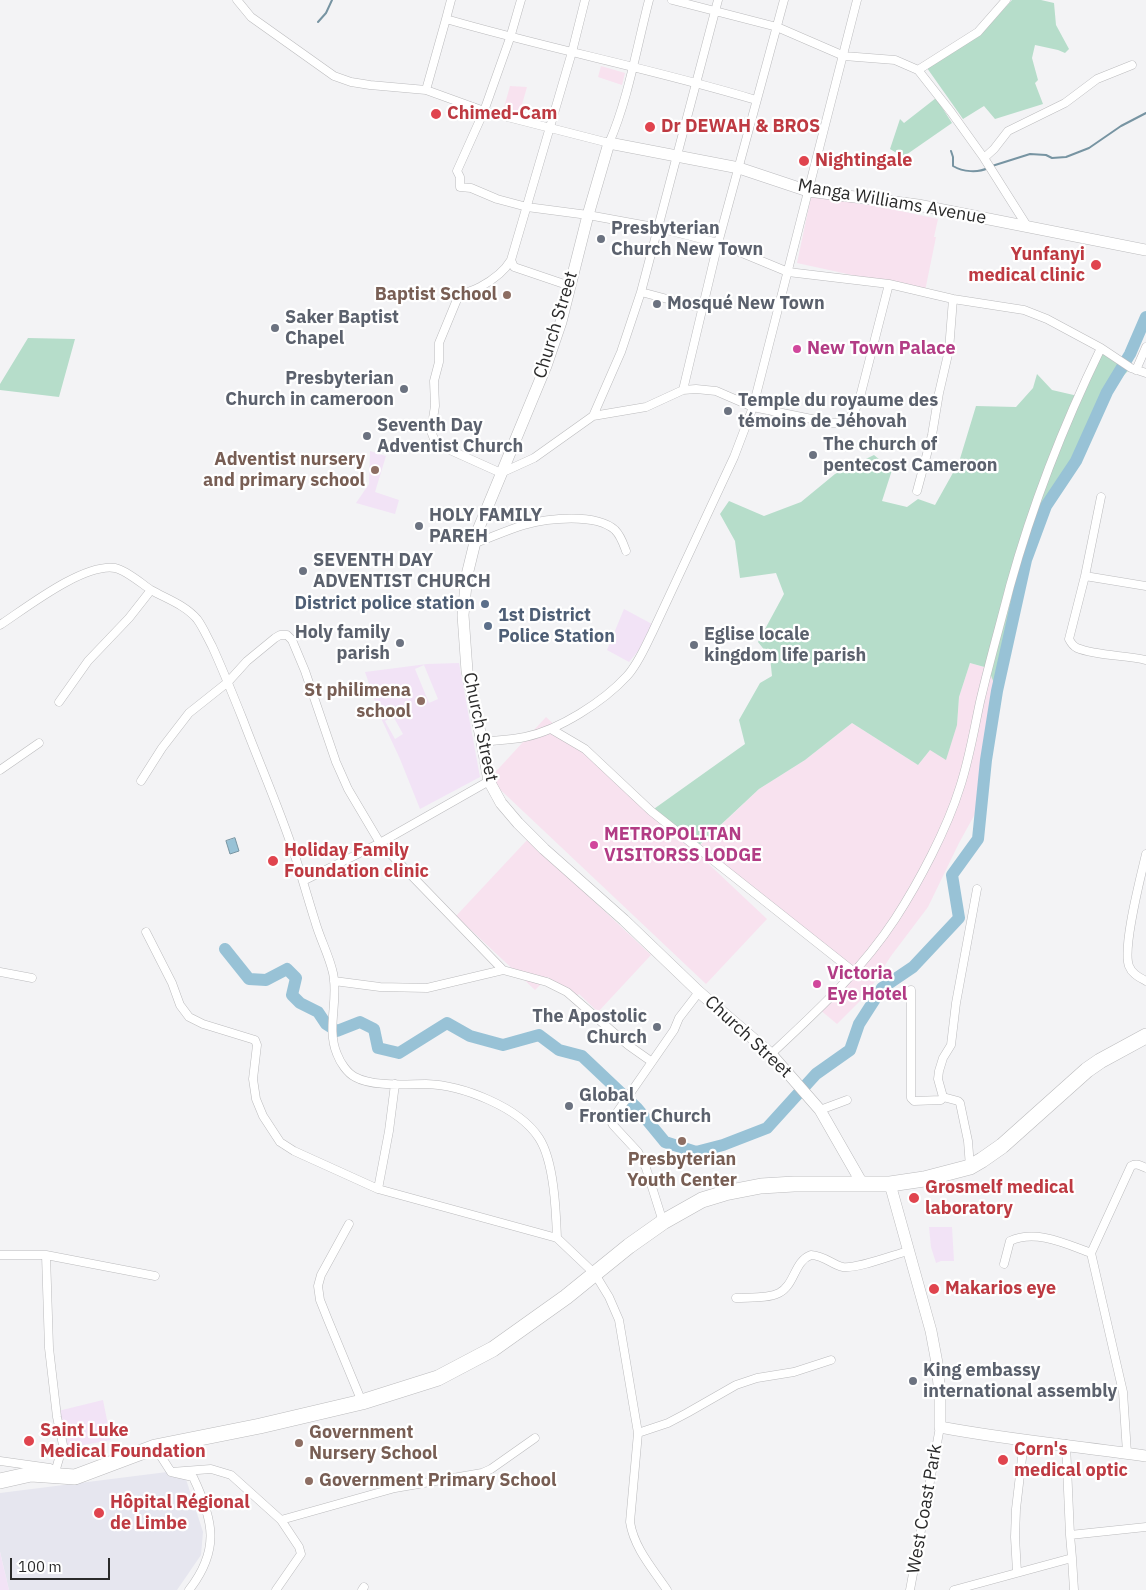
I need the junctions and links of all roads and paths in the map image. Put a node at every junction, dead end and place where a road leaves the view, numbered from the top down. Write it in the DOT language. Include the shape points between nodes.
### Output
graph roads {
  1 [pos="237,0"];
  2 [pos="452,0"];
  3 [pos="521,0"];
  4 [pos="586,0"];
  5 [pos="649,0"];
  6 [pos="672,0"];
  7 [pos="718,0"];
  8 [pos="784,0"];
  9 [pos="857,0"];
  10 [pos="1006,0"];
  11 [pos="716,11"];
  12 [pos="446,19"];
  13 [pos="777,27"];
  14 [pos="510,38"];
  15 [pos="572,52"];
  16 [pos="844,56"];
  17 [pos="1132,65"];
  18 [pos="632,68"];
  19 [pos="918,70"];
  20 [pos="697,82"];
  21 [pos="426,90"];
  22 [pos="756,100"];
  23 [pos="484,111"];
  24 [pos="550,127"];
  25 [pos="609,143"];
  26 [pos="678,156"];
  27 [pos="988,164"];
  28 [pos="739,168"];
  29 [pos="808,191"];
  30 [pos="527,207"];
  31 [pos="588,214"];
  32 [pos="1027,226"];
  33 [pos="659,228"];
  34 [pos="718,243"];
  35 [pos="1146,250"];
  36 [pos="511,260"];
  37 [pos="788,272"];
  38 [pos="889,284"];
  39 [pos="570,286"];
  40 [pos="641,292"];
  41 [pos="953,299"];
  42 [pos="701,308"];
  43 [pos="1146,347"];
  44 [pos="1101,348"];
  45 [pos="1134,369"];
  46 [pos="1146,373"];
  47 [pos="683,390"];
  48 [pos="753,407"];
  49 [pos="593,416"];
  50 [pos="502,473"];
  51 [pos="917,491"];
  52 [pos="1101,497"];
  53 [pos="474,544"];
  54 [pos="626,550"];
  55 [pos="1085,576"];
  56 [pos="1146,586"];
  57 [pos="151,590"];
  58 [pos="0,625"];
  59 [pos="1146,660"];
  60 [pos="228,682"];
  61 [pos="59,702"];
  62 [pos="550,729"];
  63 [pos="39,742"];
  64 [pos="482,742"];
  65 [pos="0,770"];
  66 [pos="141,781"];
  67 [pos="489,781"];
  68 [pos="380,843"];
  69 [pos="1146,854"];
  70 [pos="303,881"];
  71 [pos="977,889"];
  72 [pos="146,932"];
  73 [pos="503,970"];
  74 [pos="0,972"];
  75 [pos="854,972"];
  76 [pos="32,978"];
  77 [pos="334,981"];
  78 [pos="1146,981"];
  79 [pos="911,990"];
  80 [pos="699,992"];
  81 [pos="1146,1036"];
  82 [pos="771,1054"];
  83 [pos="652,1062"];
  84 [pos="395,1084"];
  85 [pos="943,1097"];
  86 [pos="847,1100"];
  87 [pos="820,1110"];
  88 [pos="970,1166"];
  89 [pos="1146,1168"];
  90 [pos="890,1184"];
  91 [pos="863,1185"];
  92 [pos="378,1189"];
  93 [pos="664,1222"];
  94 [pos="349,1224"];
  95 [pos="557,1238"];
  96 [pos="908,1251"];
  97 [pos="1091,1253"];
  98 [pos="0,1255"];
  99 [pos="46,1255"];
  100 [pos="1004,1264"];
  101 [pos="595,1274"];
  102 [pos="155,1276"];
  103 [pos="736,1298"];
  104 [pos="831,1360"];
  105 [pos="362,1402"];
  106 [pos="940,1427"];
  107 [pos="638,1433"];
  108 [pos="535,1438"];
  109 [pos="1024,1441"];
  110 [pos="1066,1444"];
  111 [pos="154,1447"];
  112 [pos="1127,1453"];
  113 [pos="1146,1456"];
  114 [pos="0,1461"];
  115 [pos="56,1469"];
  116 [pos="171,1472"];
  117 [pos="75,1478"];
  118 [pos="0,1481"];
  119 [pos="281,1520"];
  120 [pos="1146,1527"];
  121 [pos="1070,1535"];
  122 [pos="1072,1558"];
  123 [pos="1017,1572"];
  124 [pos="189,1590"];
  125 [pos="276,1590"];
  126 [pos="667,1590"];
  127 [pos="910,1590"];
  128 [pos="954,1590"];
  129 [pos="1074,1590"];
  1 -- 21 [label="street" via="251,17 334,76 370,85"];
  2 -- 12 [label="street"];
  3 -- 14 [label="street"];
  4 -- 15 [label="street"];
  5 -- 18 [label="street"];
  6 -- 11 [label="street"];
  7 -- 11 [label="street"];
  8 -- 13 [label="street"];
  9 -- 16 [label="street"];
  10 -- 19 [label="street" via="978,32"];
  11 -- 13 [label="street"];
  11 -- 20 [label="street"];
  12 -- 14 [label="street"];
  12 -- 21 [label="street"];
  13 -- 16 [label="street"];
  13 -- 22 [label="street"];
  14 -- 15 [label="street"];
  14 -- 23 [label="street"];
  15 -- 18 [label="street"];
  15 -- 24 [label="street"];
  16 -- 19 [label="street" via="895,60"];
  16 -- 29 [label="street"];
  17 -- 27 [label="street" via="1096,79 1065,103 1008,131 994,149"];
  18 -- 20 [label="street"];
  18 -- 25 [label="street" via="617,126"];
  19 -- 27 [label="street"];
  20 -- 22 [label="street"];
  20 -- 26 [label="street"];
  21 -- 23 [label="street"];
  22 -- 28 [label="street"];
  23 -- 24 [label="street"];
  23 -- 30 [label="street" via="457,172 460,187"];
  24 -- 25 [label="street"];
  24 -- 30 [label="street"];
  25 -- 26 [label="main road, Manga Williams Avenue"];
  25 -- 31 [label="main road, Church Street"];
  26 -- 28 [label="main road, Manga Williams Avenue"];
  26 -- 33 [label="street"];
  27 -- 32 [label="street"];
  28 -- 29 [label="main road, Manga Williams Avenue"];
  28 -- 34 [label="street"];
  29 -- 32 [label="main road, Manga Williams Avenue" via="918,205"];
  29 -- 37 [label="street"];
  30 -- 31 [label="street"];
  30 -- 36 [label="street"];
  31 -- 33 [label="street"];
  31 -- 39 [label="main road, Church Street"];
  32 -- 35 [label="main road, Manga Williams Avenue"];
  33 -- 34 [label="street"];
  33 -- 40 [label="street"];
  34 -- 37 [label="street"];
  34 -- 42 [label="street"];
  36 -- 39 [label="street" via="514,267"];
  36 -- 50 [label="street" via="507,267 481,287 458,297 439,344 434,381 434,439 441,446"];
  37 -- 38 [label="street"];
  37 -- 48 [label="street"];
  38 -- 41 [label="street"];
  38 -- 48 [label="street" via="860,396 849,420 842,424 831,423"];
  39 -- 50 [label="main road, Church Street" via="546,366"];
  40 -- 42 [label="street"];
  40 -- 49 [label="street" via="621,352"];
  41 -- 44 [label="street" via="1024,310"];
  41 -- 51 [label="street" via="948,356 934,429"];
  42 -- 47 [label="street"];
  43 -- 45 [label="street"];
  44 -- 45 [label="street"];
  44 -- 75 [label="street" via="1037,497 985,679 954,804 895,919"];
  45 -- 46 [label="street"];
  47 -- 48 [label="street" via="716,391"];
  47 -- 49 [label="street" via="646,408"];
  48 -- 62 [label="street" via="734,457 639,659 627,676 605,695"];
  49 -- 50 [label="street" via="534,458"];
  50 -- 53 [label="main road, Church Street"];
  52 -- 55 [label="street"];
  53 -- 54 [label="street" via="524,525 544,521 593,520 615,530"];
  53 -- 64 [label="main road, Church Street" via="463,614 467,671"];
  55 -- 56 [label="street"];
  55 -- 59 [label="street" via="1069,639 1072,645"];
  57 -- 58 [label="street" via="116,568 91,571 59,586"];
  57 -- 60 [label="street" via="186,608 199,621"];
  57 -- 61 [label="street" via="88,660"];
  60 -- 66 [label="street" via="189,713"];
  60 -- 68 [label="street" via="275,638 287,635 292,640 336,762"];
  60 -- 70 [label="street"];
  62 -- 64 [label="street" via="525,737"];
  62 -- 75 [label="street" via="585,749 650,811"];
  63 -- 65 [label="street"];
  64 -- 67 [label="main road, Church Street"];
  67 -- 68 [label="street"];
  67 -- 80 [label="main road, Church Street" via="501,803 518,823"];
  68 -- 70 [label="street"];
  68 -- 73 [label="street"];
  69 -- 78 [label="street" via="1127,958 1130,968"];
  70 -- 77 [label="street"];
  71 -- 85 [label="street" via="951,1045 939,1071"];
  72 -- 92 [label="street" via="180,1005 189,1017 255,1040 253,1079 256,1099 262,1116 280,1142"];
  73 -- 77 [label="street" via="427,988"];
  73 -- 83 [label="street" via="548,982 567,992"];
  74 -- 76 [label="street"];
  75 -- 82 [label="street"];
  77 -- 84 [label="street" via="333,1041 344,1067 354,1077"];
  79 -- 85 [label="street" via="911,1098 914,1101 941,1100"];
  80 -- 82 [label="main road, Church Street"];
  80 -- 83 [label="street"];
  81 -- 88 [label="highway" via="1087,1070 1002,1146"];
  82 -- 87 [label="main road, Church Street"];
  83 -- 93 [label="street" via="612,1121 638,1152"];
  84 -- 92 [label="street"];
  84 -- 95 [label="street" via="429,1084 482,1097 507,1109 528,1125 539,1138 548,1163 554,1190"];
  85 -- 88 [label="street" via="960,1103"];
  86 -- 87 [label="street"];
  87 -- 91 [label="main road, Church Street"];
  88 -- 90 [label="highway" via="924,1179"];
  89 -- 97 [label="street" via="1130,1166"];
  90 -- 91 [label="highway"];
  90 -- 96 [label="main road"];
  91 -- 93 [label="highway" via="794,1184 742,1189 702,1200"];
  92 -- 95 [label="street"];
  93 -- 101 [label="highway"];
  94 -- 105 [label="street" via="318,1286 325,1314"];
  95 -- 101 [label="street"];
  96 -- 103 [label="street" via="848,1267 811,1254 802,1260 784,1290 778,1294"];
  96 -- 106 [label="main road" via="937,1363"];
  97 -- 100 [label="street" via="1052,1239 1035,1236 1016,1238 1010,1241"];
  97 -- 112 [label="street" via="1123,1392"];
  98 -- 99 [label="street"];
  99 -- 102 [label="street"];
  99 -- 115 [label="street" via="49,1348 63,1445"];
  101 -- 105 [label="highway" via="494,1349 438,1378"];
  101 -- 107 [label="street" via="619,1320"];
  104 -- 107 [label="street" via="736,1385 687,1414"];
  105 -- 111 [label="highway"];
  106 -- 109 [label="main road"];
  106 -- 127 [label="street, West Coast Park"];
  107 -- 126 [label="street" via="630,1522 635,1542"];
  108 -- 119 [label="street" via="482,1473 394,1488"];
  109 -- 110 [label="main road"];
  109 -- 123 [label="street" via="1016,1508"];
  110 -- 112 [label="main road"];
  110 -- 121 [label="street"];
  111 -- 116 [label="street"];
  111 -- 117 [label="highway"];
  112 -- 113 [label="main road"];
  114 -- 115 [label="street"];
  115 -- 117 [label="street"];
  116 -- 119 [label="street" via="211,1469 231,1474"];
  116 -- 124 [label="street" via="193,1477 210,1521 208,1557"];
  117 -- 118 [label="highway" via="31,1474"];
  119 -- 125 [label="street" via="301,1554"];
  120 -- 121 [label="street"];
  121 -- 122 [label="street"];
  122 -- 123 [label="street"];
  122 -- 129 [label="street"];
  123 -- 128 [label="street"];
}
